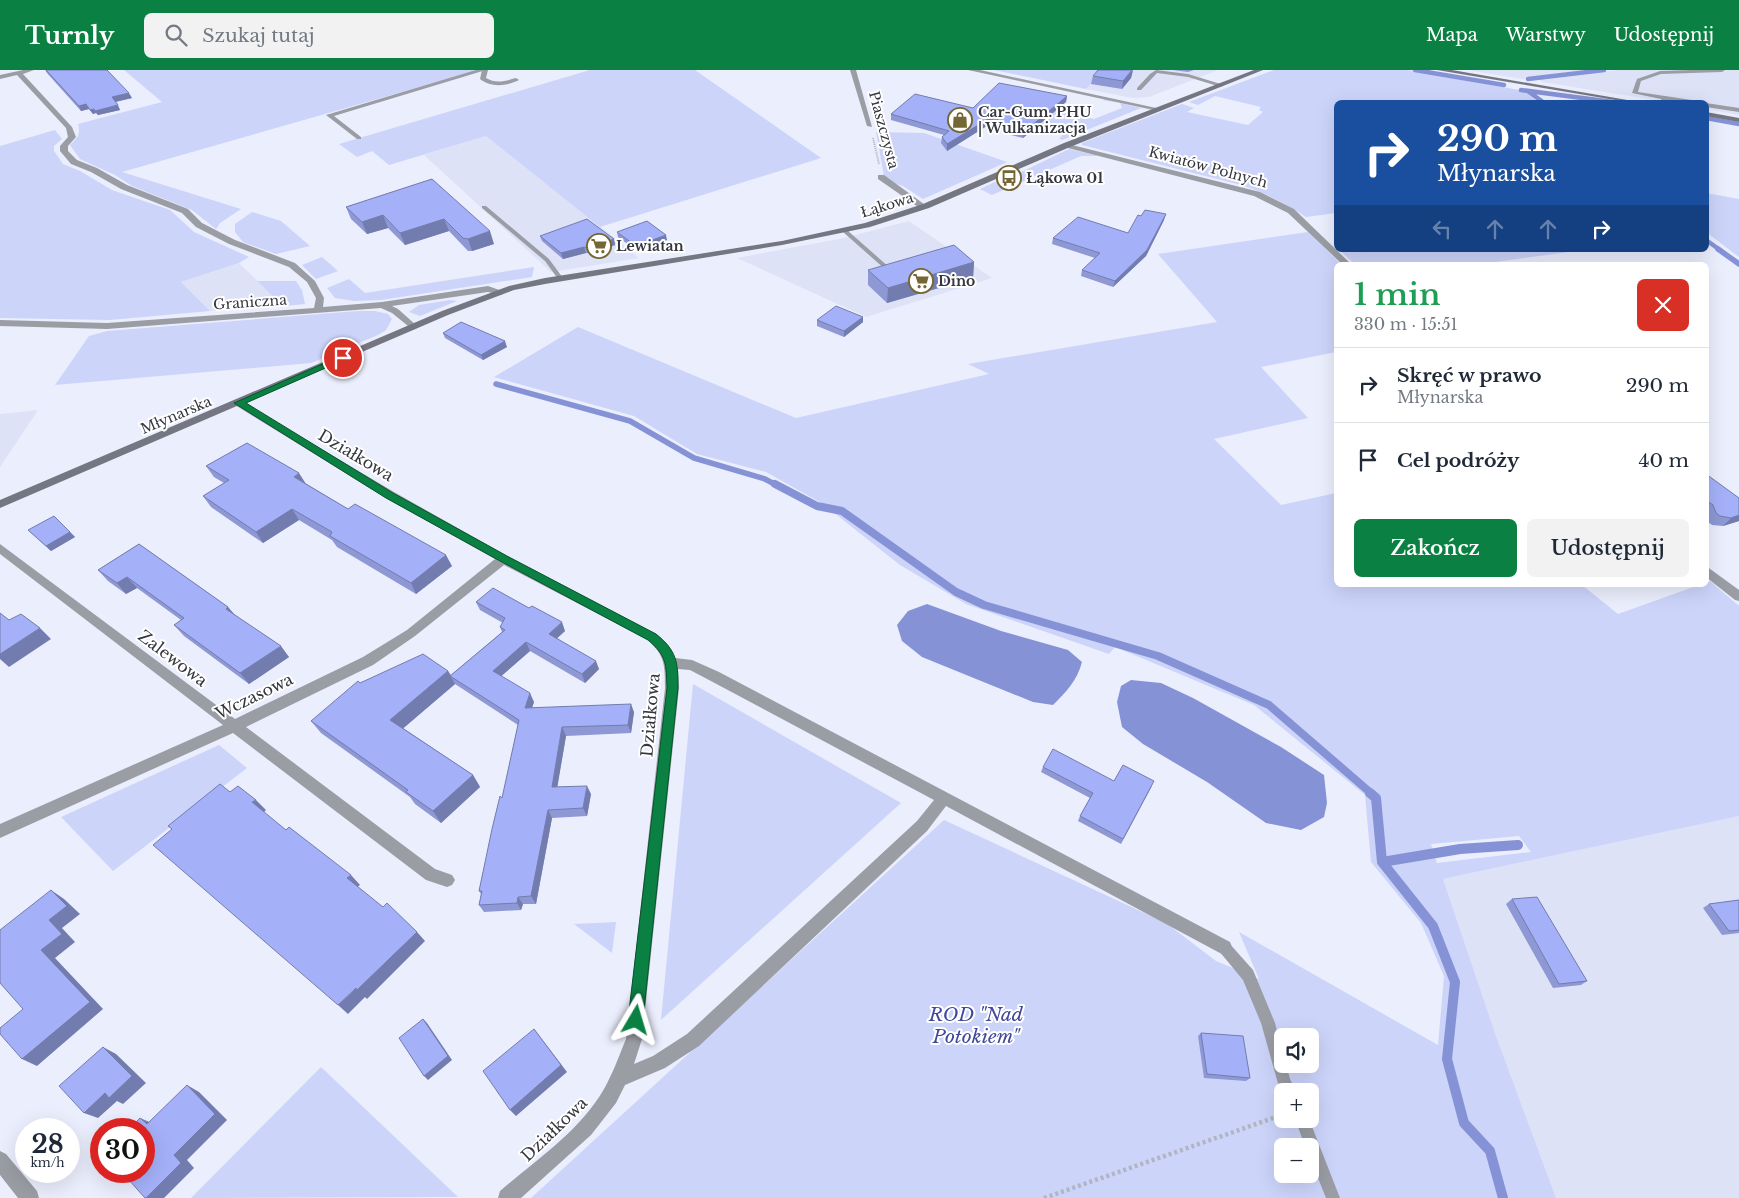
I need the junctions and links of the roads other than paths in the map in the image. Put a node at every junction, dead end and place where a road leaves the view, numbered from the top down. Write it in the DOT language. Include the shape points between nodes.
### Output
graph roads {
  1 [pos="31,70"];
  2 [pos="484,70"];
  3 [pos="854,70"];
  4 [pos="971,70"];
  5 [pos="1440,70"];
  6 [pos="1722,70"];
  7 [pos="1255,71"];
  8 [pos="19,73"];
  9 [pos="0,77"];
  10 [pos="516,80"];
  11 [pos="1221,85"];
  12 [pos="1139,89"];
  13 [pos="1624,100"];
  14 [pos="1664,100"];
  15 [pos="1709,105"];
  16 [pos="1158,109"];
  17 [pos="1739,110"];
  18 [pos="1709,115"];
  19 [pos="1739,120"];
  20 [pos="870,126"];
  21 [pos="359,138"];
  22 [pos="1067,145"];
  23 [pos="882,177"];
  24 [pos="484,207"];
  25 [pos="924,207"];
  26 [pos="845,231"];
  27 [pos="1334,252"];
  28 [pos="1334,252"];
  29 [pos="1345,262"];
  30 [pos="888,269"];
  31 [pos="560,278"];
  32 [pos="501,292"];
  33 [pos="382,305"];
  34 [pos="318,310"];
  35 [pos="0,324"];
  36 [pos="413,327"];
  37 [pos="239,403"];
  38 [pos="0,504"];
  39 [pos="0,548"];
  40 [pos="503,559"];
  41 [pos="1709,572"];
  42 [pos="1739,597"];
  43 [pos="672,663"];
  44 [pos="234,726"];
  45 [pos="944,799"];
  46 [pos="0,831"];
  47 [pos="447,880"];
  48 [pos="1224,947"];
  49 [pos="619,1079"];
  50 [pos="1285,1083"];
  51 [pos="1306,1128"];
  52 [pos="0,1160"];
  53 [pos="30,1198"];
  54 [pos="507,1198"];
  55 [pos="1333,1198"];
  1 -- 8 [label="street"];
  2 -- 10 [label="lane" via="483,79 490,83"];
  2 -- 21 [label="street" via="329,115"];
  3 -- 20 [label="street, Piaszczysta"];
  4 -- 16 [label="street"];
  5 -- 13 [label="street"];
  6 -- 14 [label="lane" via="1660,73 1638,80 1635,93"];
  7 -- 11 [label="street, Łąkowa"];
  8 -- 9 [label="street"];
  8 -- 34 [label="street" via="69,127 72,137 64,151 74,162 124,187 185,210 200,224 232,242 292,265 311,281 320,298"];
  11 -- 12 [label="lane" via="1182,73 1158,71"];
  11 -- 16 [label="street, Łąkowa"];
  15 -- 17 [label="lane"];
  16 -- 22 [label="street, Łąkowa"];
  18 -- 19 [label="street"];
  22 -- 25 [label="street, Łąkowa"];
  22 -- 27 [label="street, Kwiatów Polnych" via="1257,194 1291,211"];
  23 -- 25 [label="street, Piaszczysta"];
  24 -- 31 [label="lane" via="547,260"];
  25 -- 26 [label="street, Łąkowa"];
  26 -- 30 [label="lane"];
  26 -- 31 [label="street, Łąkowa"];
  28 -- 29 [label="street, Kwiatów Polnych"];
  31 -- 32 [label="street, Łąkowa"];
  32 -- 33 [label="street, Graniczna" via="488,288"];
  32 -- 36 [label="street, Młynarska"];
  33 -- 34 [label="street, Graniczna"];
  33 -- 36 [label="street" via="395,311"];
  34 -- 35 [label="street, Graniczna" via="107,326"];
  36 -- 37 [label="street, Młynarska"];
  37 -- 38 [label="street, Młynarska"];
  37 -- 40 [label="street, Działkowa"];
  39 -- 44 [label="street, Zalewowa"];
  40 -- 43 [label="street, Działkowa" via="652,637 664,648"];
  40 -- 44 [label="street, Wczasowa" via="411,633 368,661"];
  41 -- 42 [label="street"];
  43 -- 45 [label="street" via="692,665"];
  43 -- 49 [label="street, Działkowa" via="672,688 634,1039"];
  44 -- 46 [label="street, Wczasowa"];
  44 -- 47 [label="street, Zalewowa" via="431,875"];
  45 -- 48 [label="street"];
  45 -- 49 [label="street" via="922,826 693,1040 659,1062"];
  48 -- 50 [label="lane" via="1248,975 1268,1023"];
  49 -- 54 [label="street, Działkowa" via="585,1129"];
  51 -- 55 [label="lane"];
  52 -- 53 [label="street"];
}
